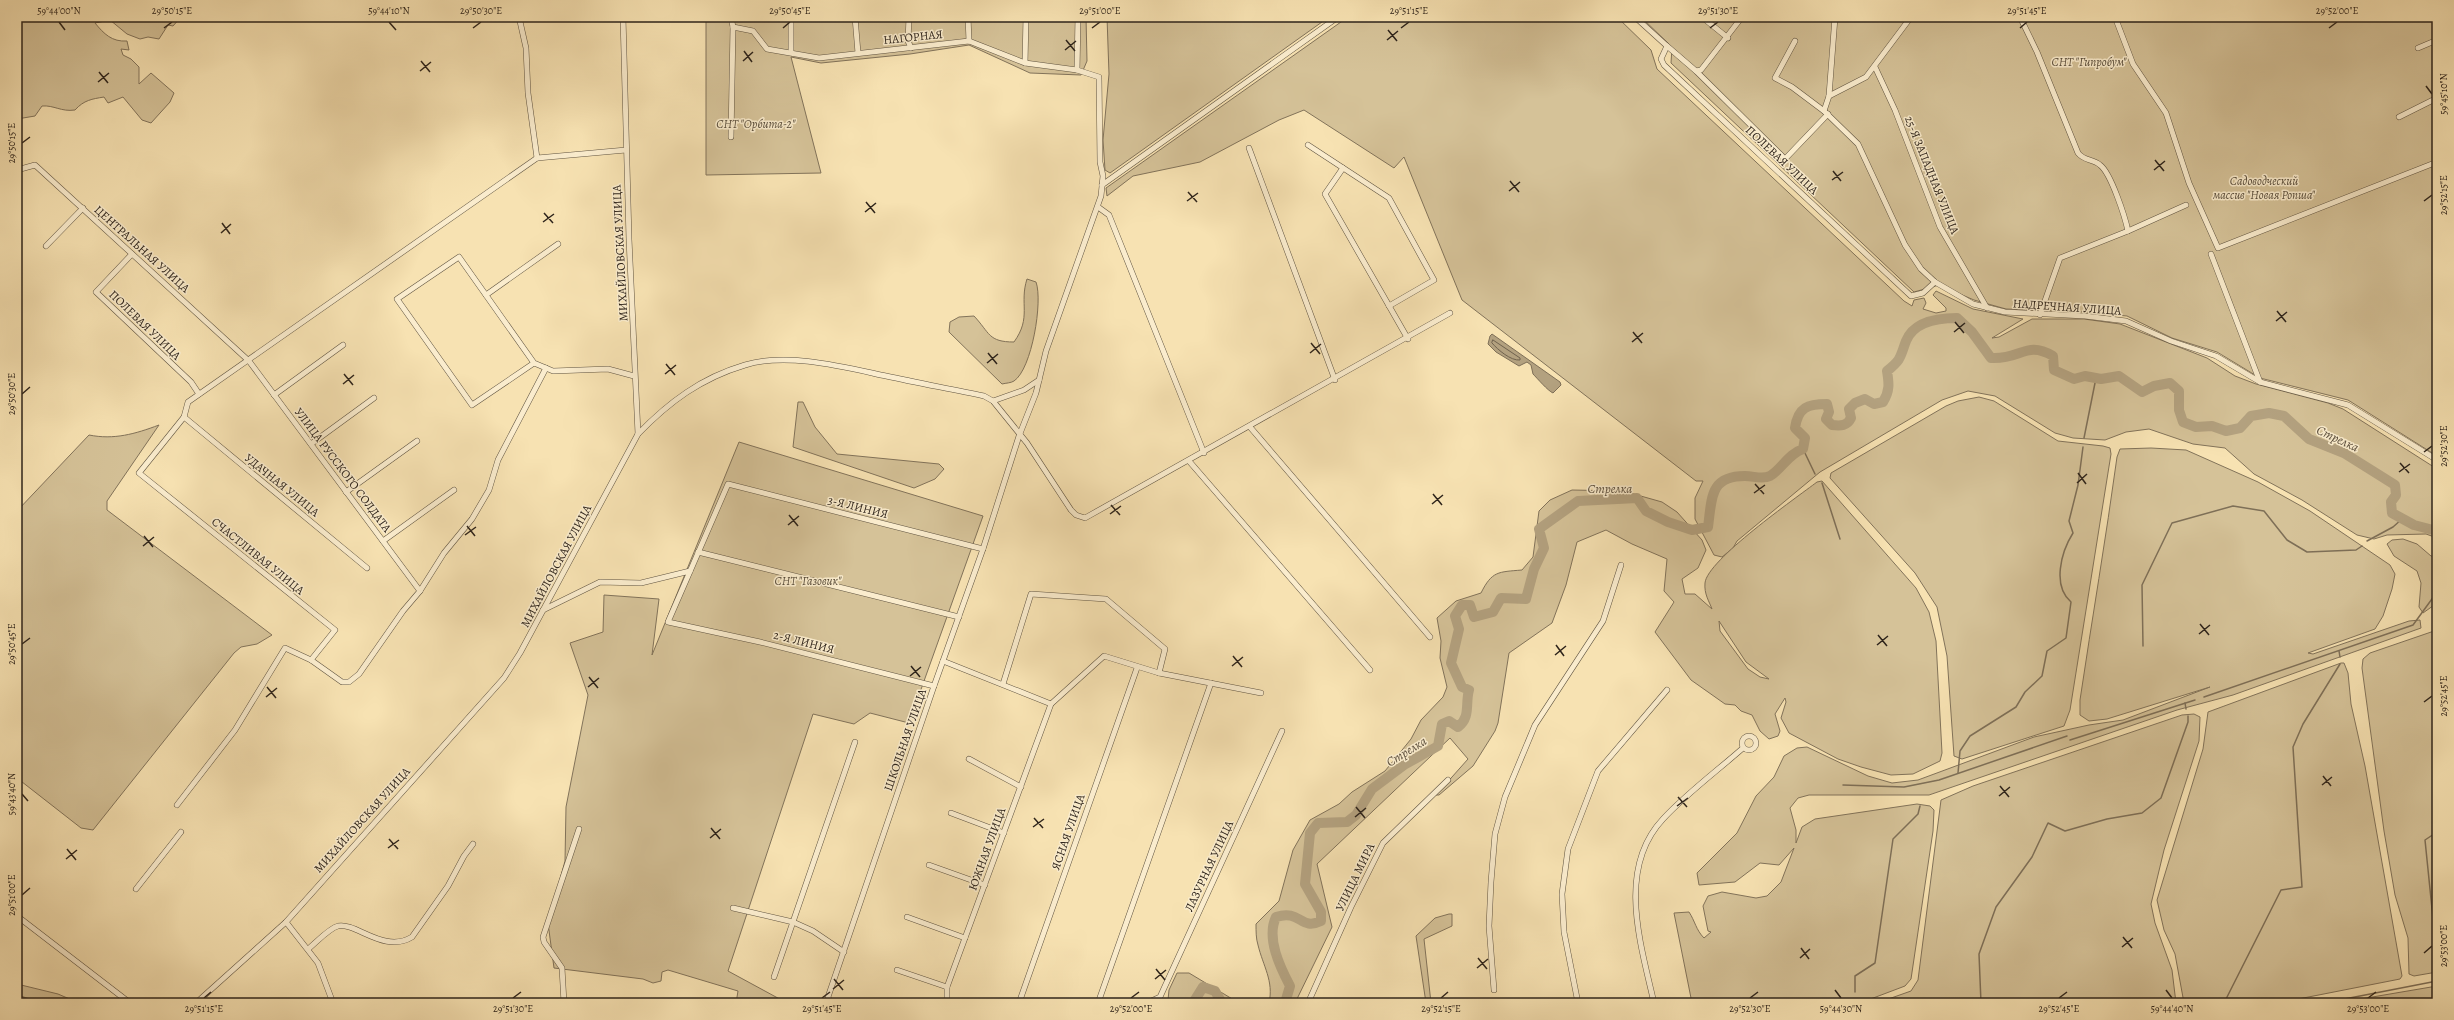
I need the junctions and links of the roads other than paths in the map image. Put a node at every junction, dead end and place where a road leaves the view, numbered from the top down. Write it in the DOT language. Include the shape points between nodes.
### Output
graph roads {
  1 [pos="519,17"];
  2 [pos="623,17"];
  3 [pos="731,17"];
  4 [pos="791,17"];
  5 [pos="855,17"];
  6 [pos="909,17"];
  7 [pos="968,17"];
  8 [pos="1026,17"];
  9 [pos="1078,17"];
  10 [pos="1338,17"];
  11 [pos="1635,17"];
  12 [pos="1702,17"];
  13 [pos="1742,17"];
  14 [pos="1835,17"];
  15 [pos="1911,17"];
  16 [pos="2020,17"];
  17 [pos="2115,17"];
  18 [pos="733,27"];
  19 [pos="1728,38"];
  20 [pos="2437,40"];
  21 [pos="969,41"];
  22 [pos="1795,41"];
  23 [pos="1667,46"];
  24 [pos="911,48"];
  25 [pos="2418,48"];
  26 [pos="791,52"];
  27 [pos="858,53"];
  28 [pos="1025,63"];
  29 [pos="1876,67"];
  30 [pos="1077,70"];
  31 [pos="1696,71"];
  32 [pos="1099,77"];
  33 [pos="1829,96"];
  34 [pos="2437,98"];
  35 [pos="1826,112"];
  36 [pos="2399,117"];
  37 [pos="731,138"];
  38 [pos="1308,145"];
  39 [pos="1249,148"];
  40 [pos="626,150"];
  41 [pos="537,158"];
  42 [pos="2437,162"];
  43 [pos="1343,168"];
  44 [pos="17,170"];
  45 [pos="1102,185"];
  46 [pos="2186,205"];
  47 [pos="1098,207"];
  48 [pos="83,208"];
  49 [pos="2128,231"];
  50 [pos="558,244"];
  51 [pos="46,246"];
  52 [pos="132,254"];
  53 [pos="2211,254"];
  54 [pos="1935,282"];
  55 [pos="486,295"];
  56 [pos="1389,306"];
  57 [pos="1987,308"];
  58 [pos="1450,313"];
  59 [pos="2040,315"];
  60 [pos="1408,339"];
  61 [pos="343,345"];
  62 [pos="249,361"];
  63 [pos="534,363"];
  64 [pos="546,368"];
  65 [pos="634,376"];
  66 [pos="1039,379"];
  67 [pos="1334,380"];
  68 [pos="2260,382"];
  69 [pos="199,394"];
  70 [pos="274,395"];
  71 [pos="374,398"];
  72 [pos="993,401"];
  73 [pos="184,418"];
  74 [pos="1250,427"];
  75 [pos="638,434"];
  76 [pos="1019,436"];
  77 [pos="417,441"];
  78 [pos="311,444"];
  79 [pos="1204,453"];
  80 [pos="2437,460"];
  81 [pos="1189,461"];
  82 [pos="454,490"];
  83 [pos="346,492"];
  84 [pos="383,541"];
  85 [pos="983,549"];
  86 [pos="698,552"];
  87 [pos="1621,565"];
  88 [pos="367,568"];
  89 [pos="690,571"];
  90 [pos="420,591"];
  91 [pos="543,610"];
  92 [pos="959,617"];
  93 [pos="1430,637"];
  94 [pos="311,660"];
  95 [pos="944,661"];
  96 [pos="1137,668"];
  97 [pos="1370,670"];
  98 [pos="1159,674"];
  99 [pos="1211,683"];
  100 [pos="1003,684"];
  101 [pos="934,686"];
  102 [pos="1667,690"];
  103 [pos="1261,694"];
  104 [pos="1051,704"];
  105 [pos="1282,731"];
  106 [pos="855,742"];
  107 [pos="1743,748"];
  108 [pos="969,760"];
  109 [pos="1448,780"];
  110 [pos="1021,787"];
  111 [pos="177,805"];
  112 [pos="951,813"];
  113 [pos="579,829"];
  114 [pos="181,832"];
  115 [pos="1004,833"];
  116 [pos="473,844"];
  117 [pos="929,865"];
  118 [pos="985,885"];
  119 [pos="136,889"];
  120 [pos="733,908"];
  121 [pos="17,916"];
  122 [pos="907,918"];
  123 [pos="286,922"];
  124 [pos="793,922"];
  125 [pos="965,938"];
  126 [pos="308,948"];
  127 [pos="844,952"];
  128 [pos="898,970"];
  129 [pos="774,977"];
  130 [pos="947,987"];
  131 [pos="1494,990"];
  132 [pos="130,1003"];
  133 [pos="196,1003"];
  134 [pos="333,1003"];
  135 [pos="564,1003"];
  136 [pos="830,1003"];
  137 [pos="947,1003"];
  138 [pos="1019,1003"];
  139 [pos="1098,1003"];
  140 [pos="1148,1003"];
  141 [pos="1308,1003"];
  142 [pos="1578,1003"];
  143 [pos="1654,1003"];
  1 -- 41 [label="street" via="526,48 528,93"];
  2 -- 40 [label="street, МИХАЙЛОВСКАЯ УЛИЦА"];
  3 -- 18 [label="street"];
  4 -- 26 [label="street"];
  5 -- 27 [label="street"];
  6 -- 24 [label="street" via="908,42"];
  7 -- 21 [label="street"];
  8 -- 28 [label="street"];
  9 -- 30 [label="street"];
  10 -- 45 [label="street"];
  11 -- 23 [label="street"];
  12 -- 19 [label="street"];
  13 -- 19 [label="street"];
  14 -- 33 [label="street"];
  15 -- 29 [label="street"];
  16 -- 49 [label="street" via="2078,153 2082,158 2099,164 2106,172"];
  17 -- 42 [label="street" via="2133,64 2166,113 2189,183 2218,248"];
  18 -- 26 [label="street, НАГОРНАЯ" via="753,31 767,49"];
  18 -- 37 [label="street"];
  19 -- 31 [label="street" via="1706,66"];
  20 -- 25 [label="street"];
  21 -- 24 [label="street, НАГОРНАЯ"];
  21 -- 28 [label="street, НАГОРНАЯ"];
  22 -- 35 [label="street, НАДРЕЧНАЯ УЛИЦА" via="1775,78"];
  23 -- 31 [label="street"];
  23 -- 54 [label="street, ПОЛЕВАЯ УЛИЦА" via="1661,59 1664,65 1911,296 1922,293"];
  24 -- 27 [label="street, НАГОРНАЯ"];
  26 -- 27 [label="street, НАГОРНАЯ" via="819,58"];
  28 -- 30 [label="street, НАГОРНАЯ"];
  29 -- 33 [label="street" via="1866,77"];
  29 -- 57 [label="street, 25-Я ЗАПАДНАЯ УЛИЦА" via="1940,227"];
  30 -- 32 [label="street, НАГОРНАЯ"];
  31 -- 35 [label="street, ПОЛЕВАЯ УЛИЦА" via="1785,159"];
  32 -- 45 [label="street, ШКОЛЬНАЯ УЛИЦА"];
  33 -- 35 [label="street"];
  34 -- 36 [label="street"];
  35 -- 54 [label="street, НАДРЕЧНАЯ УЛИЦА" via="1858,144 1905,245 1921,269"];
  38 -- 43 [label="street"];
  39 -- 67 [label="street"];
  40 -- 41 [label="street"];
  40 -- 65 [label="street, МИХАЙЛОВСКАЯ УЛИЦА"];
  41 -- 62 [label="street"];
  43 -- 56 [label="street" via="1325,194"];
  43 -- 56 [label="street" via="1389,198 1434,280"];
  44 -- 48 [label="street, ЦЕНТРАЛЬНАЯ УЛИЦА" via="35,165"];
  45 -- 47 [label="street, ШКОЛЬНАЯ УЛИЦА"];
  46 -- 49 [label="street"];
  47 -- 66 [label="street, ШКОЛЬНАЯ УЛИЦА" via="1046,351"];
  47 -- 79 [label="street" via="1109,215"];
  48 -- 51 [label="street"];
  48 -- 52 [label="street, ЦЕНТРАЛЬНАЯ УЛИЦА"];
  49 -- 59 [label="street" via="2060,258"];
  50 -- 55 [label="street"];
  52 -- 62 [label="street, ЦЕНТРАЛЬНАЯ УЛИЦА"];
  52 -- 69 [label="street, ПОЛЕВАЯ УЛИЦА" via="96,292 191,382"];
  53 -- 68 [label="street"];
  54 -- 57 [label="street, НАДРЕЧНАЯ УЛИЦА" via="1973,304"];
  55 -- 63 [label="street"];
  55 -- 63 [label="street" via="459,257 397,299 472,405"];
  56 -- 60 [label="street"];
  57 -- 59 [label="street, НАДРЕЧНАЯ УЛИЦА"];
  58 -- 60 [label="street"];
  59 -- 68 [label="street, НАДРЕЧНАЯ УЛИЦА" via="2085,316 2126,321 2171,341 2216,356"];
  60 -- 67 [label="street"];
  61 -- 70 [label="street"];
  62 -- 69 [label="street"];
  62 -- 70 [label="street, УЛИЦА РУССКОГО СОЛДАТА"];
  63 -- 64 [label="street"];
  64 -- 65 [label="street" via="553,371 608,370"];
  64 -- 90 [label="street" via="498,460 489,490 472,519 444,553"];
  65 -- 75 [label="street, МИХАЙЛОВСКАЯ УЛИЦА"];
  66 -- 72 [label="street" via="1024,390"];
  66 -- 76 [label="street, ШКОЛЬНАЯ УЛИЦА"];
  67 -- 74 [label="street"];
  68 -- 80 [label="street, НАДРЕЧНАЯ УЛИЦА" via="2348,405"];
  69 -- 73 [label="street" via="188,402"];
  70 -- 78 [label="street, УЛИЦА РУССКОГО СОЛДАТА"];
  71 -- 78 [label="street"];
  72 -- 75 [label="street" via="984,396 835,365 780,361 746,364 700,382 684,392"];
  72 -- 76 [label="street"];
  73 -- 88 [label="street, УДАЧНАЯ УЛИЦА"];
  73 -- 94 [label="street, СЧАСТЛИВАЯ УЛИЦА" via="139,473 335,630"];
  74 -- 79 [label="street"];
  74 -- 93 [label="street"];
  75 -- 91 [label="street, МИХАЙЛОВСКАЯ УЛИЦА"];
  76 -- 81 [label="street" via="1027,443 1071,510 1085,518"];
  76 -- 85 [label="street, ШКОЛЬНАЯ УЛИЦА"];
  77 -- 83 [label="street"];
  78 -- 83 [label="street, УЛИЦА РУССКОГО СОЛДАТА"];
  79 -- 81 [label="street"];
  81 -- 97 [label="street"];
  82 -- 84 [label="street"];
  83 -- 84 [label="street, УЛИЦА РУССКОГО СОЛДАТА"];
  84 -- 90 [label="street, УЛИЦА РУССКОГО СОЛДАТА"];
  85 -- 86 [label="street, 3-Я ЛИНИЯ" via="728,484"];
  85 -- 92 [label="street, ШКОЛЬНАЯ УЛИЦА"];
  86 -- 89 [label="street"];
  86 -- 92 [label="street"];
  87 -- 131 [label="street" via="1603,621 1535,724 1505,797 1495,834 1491,882 1489,926"];
  89 -- 91 [label="street" via="641,583 600,582"];
  89 -- 101 [label="street, 2-Я ЛИНИЯ" via="668,622 760,642"];
  90 -- 94 [label="street" via="358,674 349,682 342,682"];
  91 -- 123 [label="street, МИХАЙЛОВСКАЯ УЛИЦА" via="504,678"];
  92 -- 95 [label="street, ШКОЛЬНАЯ УЛИЦА"];
  94 -- 111 [label="street" via="285,648 235,730"];
  95 -- 100 [label="street"];
  95 -- 101 [label="street, ШКОЛЬНАЯ УЛИЦА"];
  96 -- 98 [label="street"];
  96 -- 104 [label="street" via="1104,656"];
  96 -- 138 [label="street, ЯСНАЯ УЛИЦА"];
  98 -- 99 [label="street"];
  98 -- 100 [label="street" via="1165,649 1106,599 1031,594"];
  99 -- 103 [label="street"];
  99 -- 139 [label="street"];
  100 -- 104 [label="street"];
  101 -- 127 [label="street, ШКОЛЬНАЯ УЛИЦА"];
  102 -- 142 [label="street" via="1598,771 1568,849 1562,894 1564,932"];
  104 -- 110 [label="street, ЮЖНАЯ УЛИЦА"];
  105 -- 140 [label="street, ЛАЗУРНАЯ УЛИЦА" via="1160,997"];
  106 -- 124 [label="street"];
  107 -- 143 [label="street" via="1663,819 1643,857 1635,894 1636,919"];
  108 -- 110 [label="street"];
  109 -- 141 [label="street, УЛИЦА МИРА" via="1383,843"];
  110 -- 115 [label="street, ЮЖНАЯ УЛИЦА"];
  112 -- 115 [label="street"];
  113 -- 135 [label="street" via="543,937 562,968"];
  114 -- 119 [label="street"];
  115 -- 118 [label="street, ЮЖНАЯ УЛИЦА"];
  116 -- 126 [label="street" via="412,938 406,941 380,941 345,926 337,927"];
  117 -- 118 [label="street"];
  118 -- 125 [label="street, ЮЖНАЯ УЛИЦА"];
  120 -- 124 [label="street"];
  121 -- 132 [label="street"];
  122 -- 125 [label="street"];
  123 -- 126 [label="street"];
  123 -- 133 [label="street, МИХАЙЛОВСКАЯ УЛИЦА"];
  124 -- 127 [label="street" via="813,931"];
  124 -- 129 [label="street"];
  125 -- 130 [label="street, ЮЖНАЯ УЛИЦА"];
  126 -- 134 [label="street" via="326,979"];
  127 -- 136 [label="street, ШКОЛЬНАЯ УЛИЦА" via="828,997"];
  128 -- 130 [label="street"];
  130 -- 137 [label="street, ЮЖНАЯ УЛИЦА"];
}
